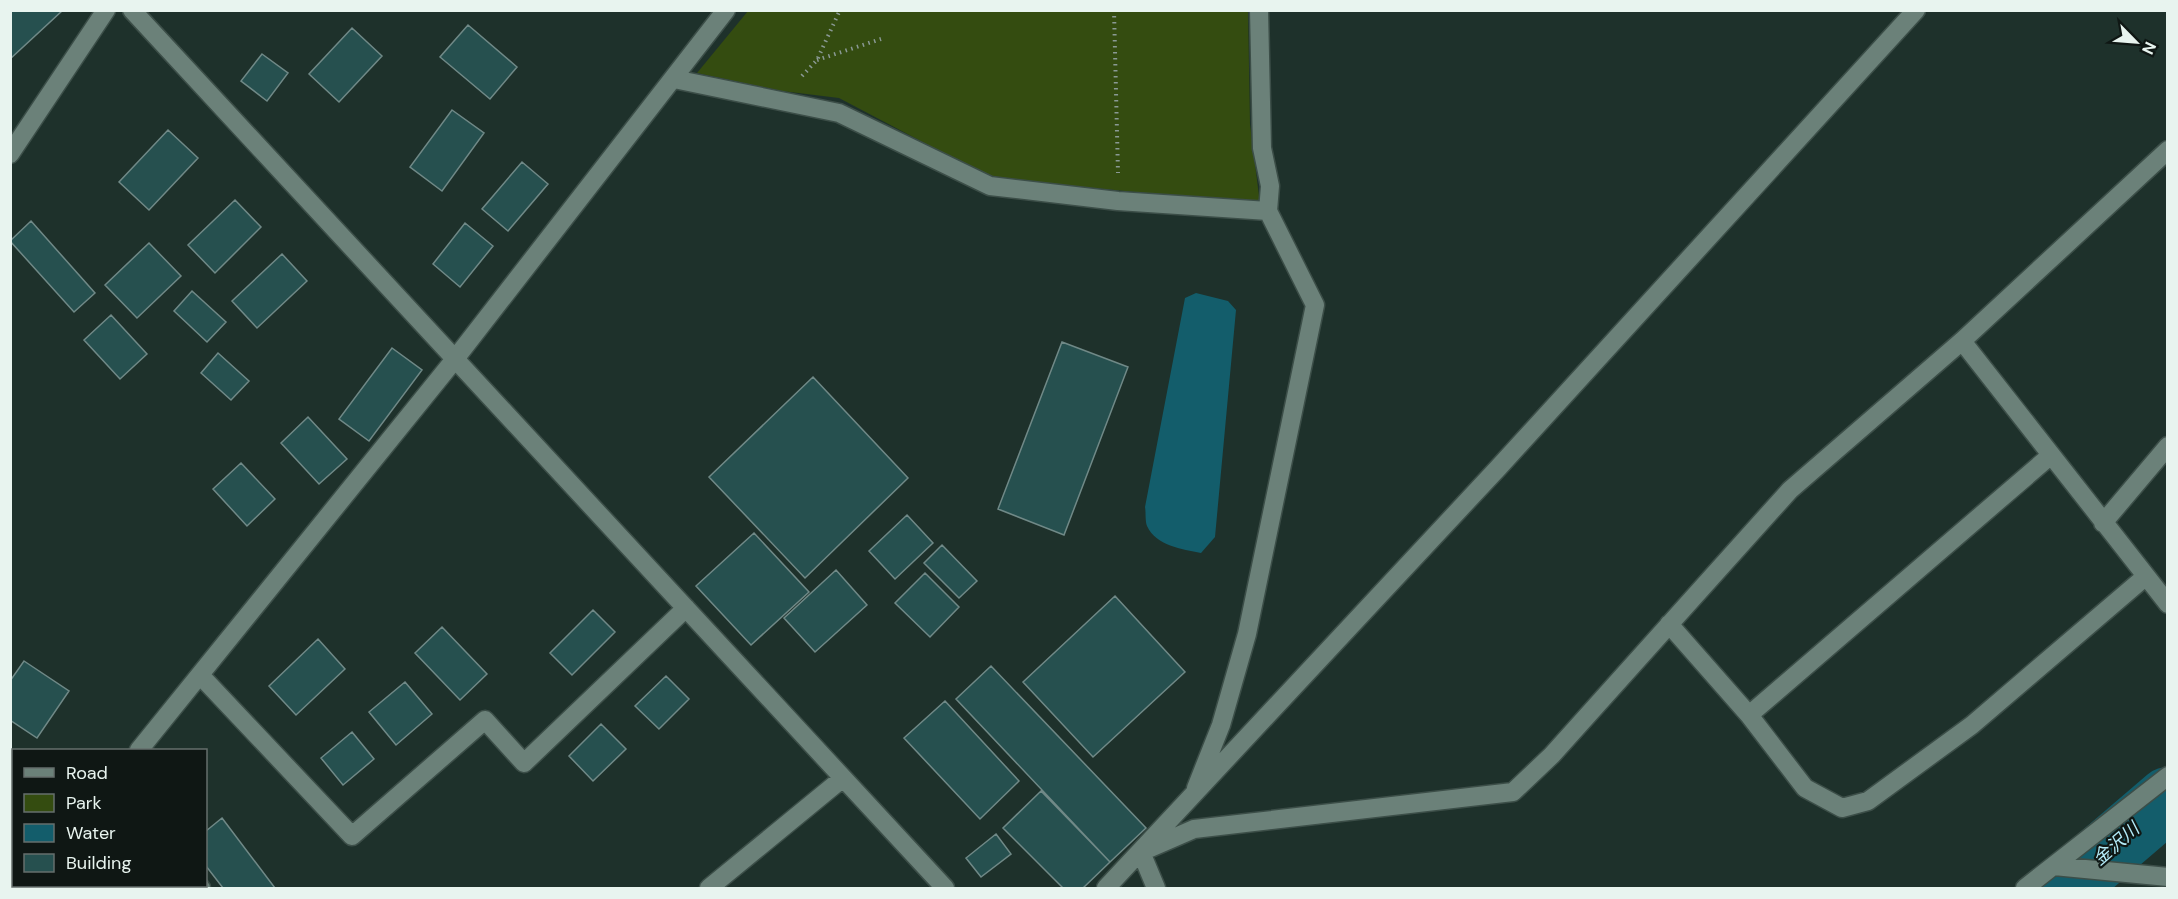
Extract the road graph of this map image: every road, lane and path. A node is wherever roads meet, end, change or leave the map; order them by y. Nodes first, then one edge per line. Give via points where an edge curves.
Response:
1 (106, 10) edge
2 (132, 10) edge
3 (726, 10) edge
4 (840, 10) edge
5 (1114, 10) edge
6 (1916, 10) edge
7 (1259, 11) edge
8 (881, 39) dead end
9 (817, 60) junction
10 (674, 79) junction
11 (779, 101) junction
12 (2168, 150) edge
13 (10, 154) edge
14 (1118, 201) junction
15 (1268, 211) junction
16 (1962, 341) junction
17 (455, 358) junction
18 (2168, 446) edge
19 (2050, 456) junction
20 (2103, 523) junction
21 (2145, 577) junction
22 (2168, 604) edge
23 (686, 608) junction
24 (1669, 624) junction
25 (200, 675) junction
26 (1749, 715) junction
27 (140, 749) edge
28 (2168, 776) edge
29 (843, 778) junction
30 (1192, 798) junction
31 (1141, 852) junction
32 (2054, 866) junction
33 (2168, 878) edge
34 (709, 888) edge
35 (945, 888) edge
36 (1106, 888) edge
37 (1156, 888) edge
38 (2025, 888) edge

1 - 13 street
2 - 17 street
3 - 10 street
4 - 9 path
5 - 14 path
6 - 30 street
7 - 15 street via 1262,148 1269,186
8 - 9 path
9 - 11 path
10 - 11 street
10 - 17 street
11 - 14 street via 839,113 990,186
12 - 16 street
14 - 15 street
15 - 30 street via 1315,305 1247,634 1221,725
16 - 19 street
16 - 24 street via 1790,490
17 - 23 street
17 - 25 street
18 - 20 street
19 - 20 street
19 - 26 street
20 - 21 street
21 - 22 street
21 - 26 street via 1972,724 1868,801 1842,808 1806,788
23 - 25 street via 524,763 485,720 352,836
23 - 29 street
24 - 26 street
24 - 31 street via 1552,755 1513,792 1194,829
25 - 27 street
28 - 32 street
29 - 34 street
29 - 35 street
30 - 31 street
31 - 36 street
31 - 37 street
32 - 33 street
32 - 38 street

